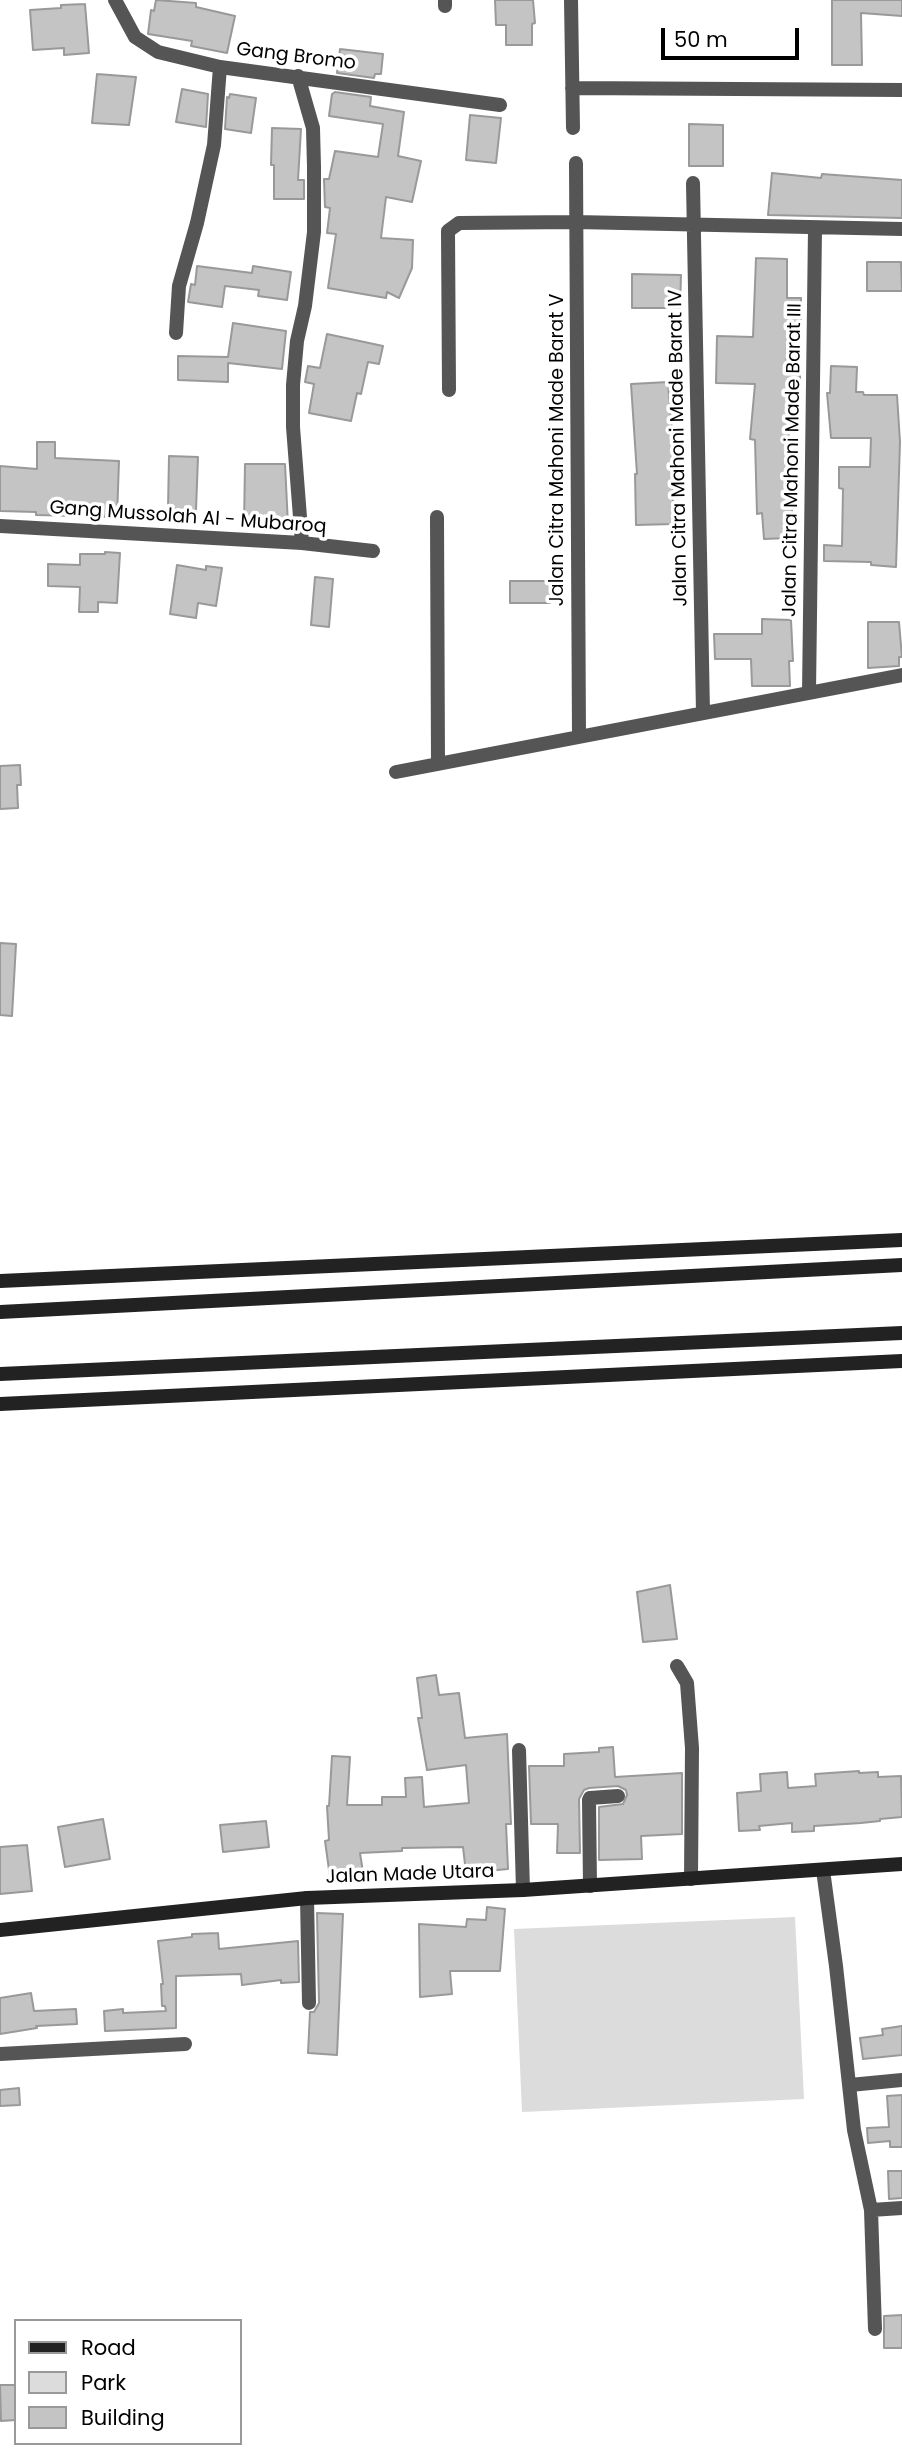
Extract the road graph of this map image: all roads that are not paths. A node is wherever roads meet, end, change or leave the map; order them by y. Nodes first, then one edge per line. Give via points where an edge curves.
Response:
1 (115, 0) edge
2 (571, 0) edge
3 (220, 67) junction
4 (298, 76) junction
5 (572, 88) junction
6 (902, 90) edge
7 (500, 104) dead end
8 (573, 128) dead end
9 (576, 163) dead end
10 (693, 183) dead end
11 (576, 222) junction
12 (694, 225) junction
13 (815, 229) junction
14 (902, 229) edge
15 (176, 333) dead end
16 (449, 390) dead end
17 (437, 517) dead end
18 (0, 526) edge
19 (302, 543) junction
20 (373, 551) dead end
21 (902, 674) edge
22 (809, 692) junction
23 (703, 713) junction
24 (579, 736) junction
25 (438, 764) junction
26 (396, 772) dead end
27 (902, 1240) edge
28 (902, 1265) edge
29 (0, 1281) edge
30 (0, 1312) edge
31 (902, 1333) edge
32 (902, 1362) edge
33 (0, 1374) edge
34 (0, 1404) edge
35 (677, 1666) dead end
36 (519, 1750) dead end
37 (618, 1796) dead end
38 (902, 1864) edge
39 (822, 1870) junction
40 (691, 1879) junction
41 (590, 1886) junction
42 (523, 1890) junction
43 (307, 1898) junction
44 (0, 1930) edge
45 (310, 2003) dead end
46 (185, 2044) dead end
47 (0, 2054) edge
48 (902, 2080) edge
49 (850, 2085) junction
50 (902, 2208) edge
51 (872, 2210) junction
52 (875, 2329) dead end

1 - 3 street, Gang Bromo via 142,43 158,52
2 - 5 street
3 - 4 street, Gang Bromo
3 - 15 street via 214,145 179,286
4 - 7 street, Gang Bromo
4 - 19 street via 313,128 314,167 314,232 293,385
5 - 6 street
5 - 8 street
9 - 11 street, Jalan Citra Mahoni Made Barat V
10 - 12 street, Jalan Citra Mahoni Made Barat IV
11 - 12 street
11 - 16 street via 459,223 448,231
11 - 24 street, Jalan Citra Mahoni Made Barat V
12 - 13 street
12 - 23 street, Jalan Citra Mahoni Made Barat IV
13 - 14 street
13 - 22 street, Jalan Citra Mahoni Made Barat III
17 - 25 street
18 - 19 street, Gang Mussolah Al - Mubaroq
19 - 20 street, Gang Mussolah Al - Mubaroq
21 - 22 street
22 - 23 street
23 - 24 street
24 - 25 street
25 - 26 street
27 - 29 main road
28 - 30 main road
31 - 33 main road
32 - 34 main road
35 - 40 street via 687,1683 692,1748
36 - 42 street
37 - 41 street via 589,1800
38 - 39 main road, Jalan Made Utara
39 - 40 main road, Jalan Made Utara
39 - 49 street
40 - 41 main road, Jalan Made Utara
41 - 42 main road, Jalan Made Utara
42 - 43 main road, Jalan Made Utara
43 - 44 main road, Jalan Made Utara
43 - 45 street
46 - 47 street
48 - 49 street
49 - 51 street via 854,2130
50 - 51 street
51 - 52 street

